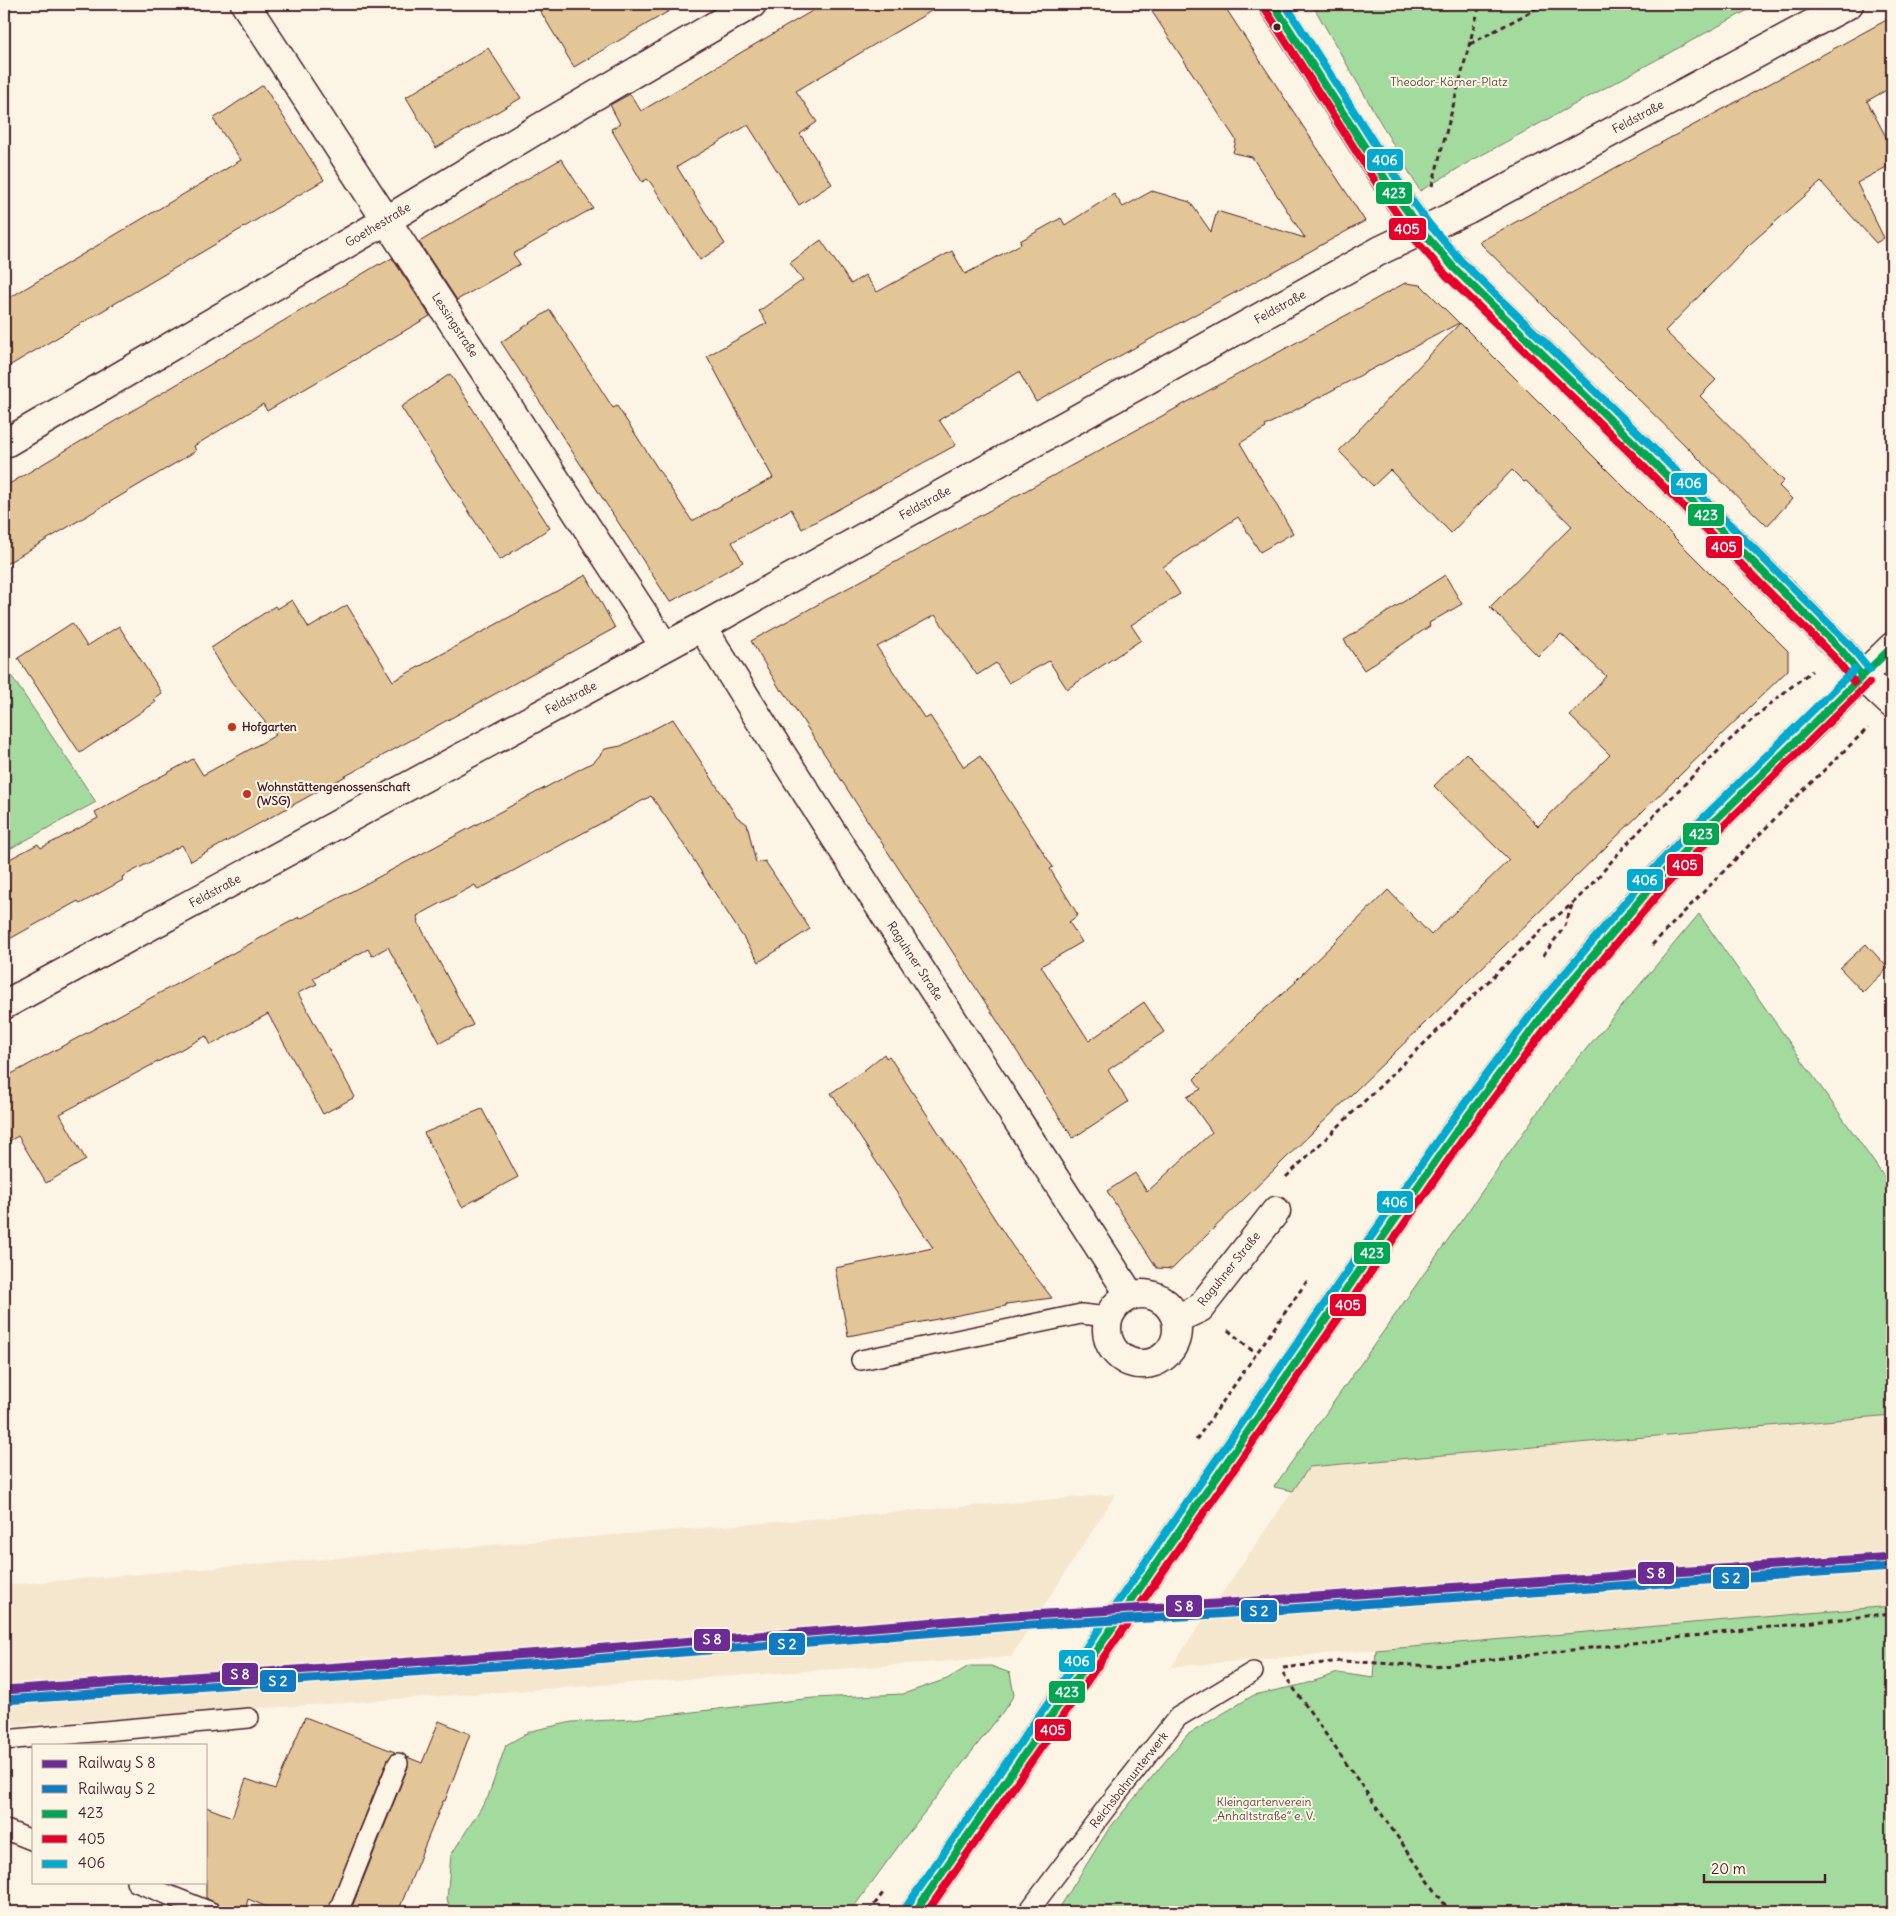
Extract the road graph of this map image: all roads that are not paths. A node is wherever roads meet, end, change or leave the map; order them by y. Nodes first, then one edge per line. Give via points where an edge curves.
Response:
1 (245, 4) edge
2 (752, 4) edge
3 (1272, 4) edge
4 (1849, 4) edge
5 (387, 220) junction
6 (1421, 230) junction
7 (4, 444) edge
8 (702, 626) junction
9 (665, 647) junction
10 (1892, 647) edge
11 (1862, 676) junction
12 (1892, 704) edge
13 (4, 1005) edge
14 (1276, 1210) road end
15 (1130, 1295) junction
16 (1108, 1317) junction
17 (1176, 1319) junction
18 (861, 1360) dead end
19 (1253, 1672) dead end
20 (249, 1718) dead end
21 (4, 1740) edge
22 (398, 1763) dead end
23 (4, 1829) edge
24 (32, 1840) edge
25 (141, 1884) edge
26 (211, 1912) edge
27 (338, 1912) edge
28 (915, 1912) edge
29 (1028, 1912) edge

1 - 5 street, Lessingstraße
2 - 5 street, Goethestraße
3 - 6 street
4 - 6 street, Feldstraße via 1468,209
5 - 7 street, Goethestraße
5 - 9 street, Lessingstraße
6 - 8 street, Feldstraße
6 - 11 street via 1454,268 1841,650
8 - 9 street, Feldstraße
8 - 15 street, Raguhner Straße
9 - 13 street, Feldstraße
10 - 11 street
11 - 12 street
11 - 28 street via 1659,878 1547,1010 1453,1136
14 - 17 street, Raguhner Straße via 1200,1308
15 - 16 street via 1121,1300
15 - 17 street via 1142,1293 1158,1298 1172,1309
16 - 17 street via 1106,1329 1114,1352 1135,1364 1159,1361 1168,1353 1178,1331
16 - 18 lane via 1081,1314
19 - 29 lane, Reichsbahnunterwerk via 1178,1717
20 - 21 lane
22 - 27 lane
23 - 24 lane
25 - 26 lane

